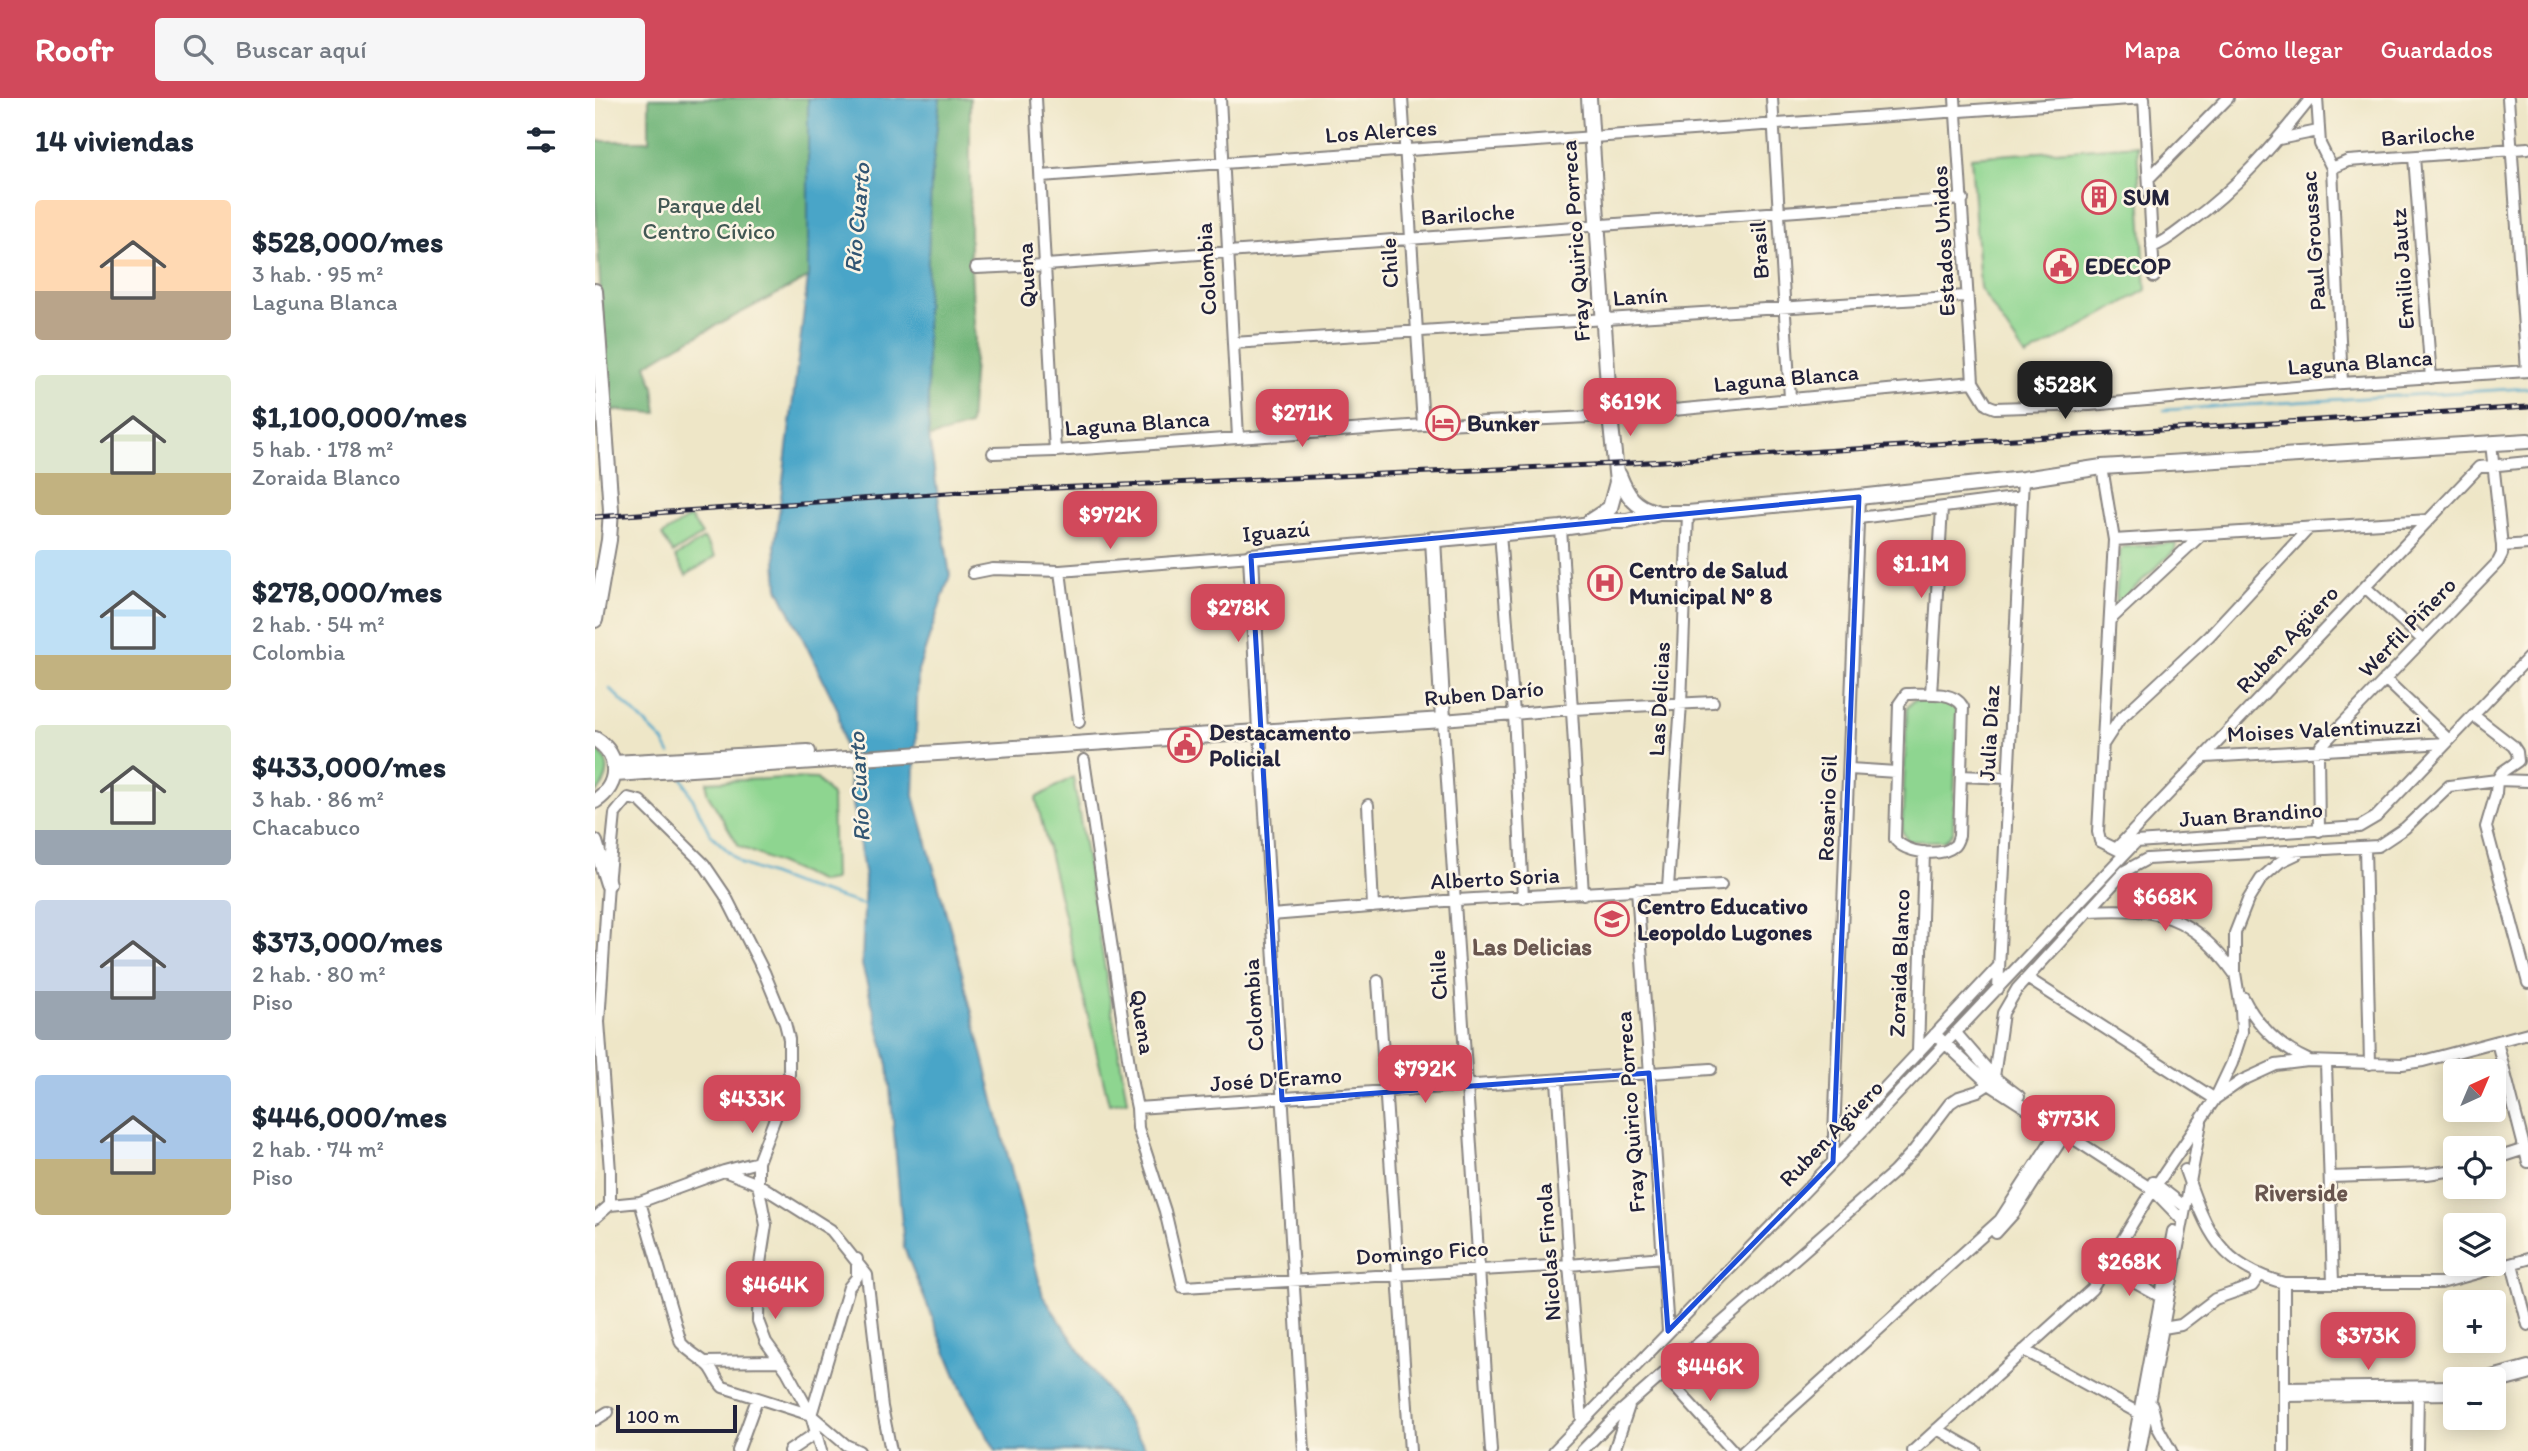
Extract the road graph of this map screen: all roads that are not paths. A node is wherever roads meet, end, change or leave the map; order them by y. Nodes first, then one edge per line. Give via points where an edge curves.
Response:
1 (1037, 98) edge
2 (1220, 98) edge
3 (1402, 98) edge
4 (1589, 98) edge
5 (1772, 98) edge
6 (1955, 98) edge
7 (2144, 98) edge
8 (2228, 98) edge
9 (2311, 98) edge
10 (2317, 98) edge
11 (2508, 98) edge
12 (1956, 111) junction
13 (1774, 124) junction
14 (2318, 131) junction
15 (1591, 135) junction
16 (2279, 139) junction
17 (2528, 148) edge
18 (2512, 149) junction
19 (1405, 151) junction
20 (2414, 157) junction
21 (1224, 163) junction
22 (2332, 168) junction
23 (1041, 176) junction
24 (2148, 177) junction
25 (1963, 199) junction
26 (1778, 213) junction
27 (1597, 226) junction
28 (1410, 238) junction
29 (2152, 247) junction
30 (1228, 250) junction
31 (1047, 265) junction
32 (976, 268) dead end
33 (2154, 277) dead end
34 (595, 291) edge
35 (1966, 296) junction
36 (1784, 308) junction
37 (1603, 319) junction
38 (1416, 331) junction
39 (1233, 343) junction
40 (2527, 371) edge
41 (2431, 378) junction
42 (1973, 382) junction
43 (2342, 383) junction
44 (595, 389) edge
45 (1790, 398) junction
46 (1610, 416) junction
47 (601, 425) edge
48 (1423, 425) junction
49 (1238, 437) junction
50 (2528, 441) edge
51 (2491, 443) junction
52 (1055, 451) junction
53 (993, 453) dead end
54 (2528, 462) edge
55 (2493, 464) junction
56 (2102, 467) junction
57 (2023, 480) junction
58 (1859, 497) junction
59 (2022, 497) junction
60 (1622, 508) junction
61 (1942, 508) junction
62 (1688, 513) junction
63 (1859, 518) junction
64 (2428, 520) junction
65 (1561, 528) junction
66 (2309, 528) junction
67 (1500, 533) junction
68 (2201, 535) junction
69 (1433, 539) junction
70 (2114, 540) junction
71 (2528, 544) edge
72 (2502, 545) junction
73 (1251, 556) junction
74 (1060, 571) junction
75 (973, 573) dead end
76 (595, 577) edge
77 (2365, 587) junction
78 (595, 620) edge
79 (2110, 620) junction
80 (2423, 640) junction
81 (2528, 657) edge
82 (2385, 679) junction
83 (1931, 694) junction
84 (1713, 702) dead end
85 (1681, 704) junction
86 (1573, 709) junction
87 (1514, 714) junction
88 (2473, 715) junction
89 (1443, 720) junction
90 (1079, 722) dead end
91 (1260, 731) junction
92 (596, 738) edge
93 (2447, 741) junction
94 (2103, 745) junction
95 (2318, 752) junction
96 (2206, 757) junction
97 (1084, 760) dead end
98 (615, 768) junction
99 (1850, 769) junction
100 (1896, 772) junction
101 (1961, 776) junction
102 (2007, 778) junction
103 (2497, 779) junction
104 (2528, 781) edge
105 (595, 803) edge
106 (1368, 805) dead end
107 (2319, 831) junction
108 (595, 842) edge
109 (2136, 842) joint
110 (2365, 847) junction
111 (2304, 850) junction
112 (2121, 851) junction
113 (1923, 852) junction
114 (595, 859) edge
115 (608, 884) junction
116 (1721, 885) dead end
117 (1668, 887) junction
118 (1637, 889) junction
119 (1583, 894) junction
120 (1523, 898) junction
121 (1457, 900) junction
122 (1373, 907) junction
123 (2089, 911) junction
124 (1271, 915) junction
125 (1999, 966) junction
126 (2235, 973) junction
127 (2027, 978) junction
128 (1378, 981) dead end
129 (2528, 984) edge
130 (2237, 985) junction
131 (1998, 989) junction
132 (597, 1025) edge
133 (1956, 1033) junction
134 (2528, 1033) edge
135 (1935, 1034) junction
136 (2497, 1042) junction
137 (1945, 1044) junction
138 (1918, 1052) junction
139 (2312, 1062) junction
140 (2326, 1063) junction
141 (2370, 1064) junction
142 (1711, 1069) dead end
143 (1649, 1073) junction
144 (1917, 1074) junction
145 (1557, 1080) junction
146 (1992, 1080) junction
147 (1467, 1087) junction
148 (1386, 1092) junction
149 (1282, 1100) junction
150 (2215, 1100) junction
151 (1137, 1108) junction
152 (2202, 1119) junction
153 (2064, 1129) junction
154 (2192, 1132) junction
155 (1857, 1137) junction
156 (2525, 1149) junction
157 (2506, 1155) edge
158 (758, 1161) junction
159 (1833, 1162) junction
160 (2528, 1162) edge
161 (2185, 1170) junction
162 (724, 1171) junction
163 (2443, 1171) edge
164 (2330, 1177) junction
165 (2189, 1181) junction
166 (758, 1184) junction
167 (2155, 1188) junction
168 (640, 1202) junction
169 (2181, 1203) junction
170 (610, 1205) junction
171 (595, 1218) edge
172 (2179, 1218) junction
173 (1663, 1256) junction
174 (857, 1259) junction
175 (2528, 1259) edge
176 (2512, 1264) junction
177 (1569, 1265) junction
178 (2105, 1266) junction
179 (1479, 1269) junction
180 (1399, 1274) junction
181 (2260, 1275) junction
182 (1294, 1281) junction
183 (2284, 1283) junction
184 (2333, 1283) junction
185 (1183, 1287) joint
186 (2164, 1299) junction
187 (2528, 1325) edge
188 (2163, 1328) junction
189 (1668, 1331) junction
190 (2024, 1350) junction
191 (779, 1361) junction
192 (704, 1362) junction
193 (2528, 1366) edge
194 (2506, 1372) edge
195 (1664, 1375) junction
196 (2528, 1375) edge
197 (2506, 1381) edge
198 (2443, 1388) edge
199 (2418, 1391) junction
200 (2285, 1392) junction
201 (2443, 1393) edge
202 (757, 1399) junction
203 (2147, 1399) junction
204 (1629, 1406) junction
205 (608, 1412) dead end
206 (811, 1415) junction
207 (2144, 1416) junction
208 (595, 1420) edge
209 (1583, 1420) junction
210 (1934, 1432) junction
211 (816, 1433) junction
212 (738, 1451) edge
213 (789, 1451) edge
214 (821, 1451) edge
215 (859, 1451) edge
216 (891, 1451) edge
217 (1304, 1451) edge
218 (1409, 1451) edge
219 (1491, 1451) edge
220 (1554, 1451) edge
221 (1582, 1451) edge
222 (1614, 1451) edge
223 (1733, 1451) edge
224 (1744, 1451) edge
225 (1754, 1451) edge
226 (1913, 1451) edge
227 (1927, 1451) edge
228 (1976, 1451) edge
229 (2132, 1451) edge
230 (2140, 1451) edge
231 (2171, 1451) edge
232 (2284, 1451) edge
233 (2417, 1451) edge

1 - 23 street, Quena
2 - 21 street, Colombia
3 - 19 street, Chile
4 - 15 main road, Fray Quirico Porreca
5 - 13 street, Brasil
6 - 12 street, Estados Unidos
7 - 12 street, Los Alerces
7 - 24 street
8 - 24 street
9 - 16 street
10 - 14 street, Paul Groussac
11 - 18 street
12 - 13 street, Los Alerces
12 - 25 street, Estados Unidos
13 - 15 street, Los Alerces
13 - 26 street, Brasil
14 - 16 street
14 - 22 street, Paul Groussac
15 - 19 street, Los Alerces
15 - 27 main road, Fray Quirico Porreca
16 - 29 street via 2215,203
17 - 18 street, Bariloche
18 - 20 street, Bariloche
18 - 40 street
19 - 21 street, Los Alerces
19 - 28 street, Chile
20 - 22 street, Bariloche via 2348,161
20 - 41 street, Emilio Jautz
21 - 23 street, Los Alerces
21 - 30 street, Colombia
22 - 43 street, Paul Groussac
23 - 31 street, Quena
24 - 29 street
25 - 26 street, Bariloche
25 - 35 street, Estados Unidos
26 - 27 street, Bariloche
26 - 36 street, Brasil
27 - 28 street, Bariloche
27 - 37 main road, Fray Quirico Porreca
28 - 30 street, Bariloche
28 - 38 street, Chile
29 - 33 street
30 - 31 street, Bariloche
30 - 39 street, Colombia
31 - 32 street, Bariloche
31 - 52 street, Quena
34 - 47 main road
35 - 36 street, Lanín
35 - 42 street, Estados Unidos
36 - 37 street, Lanín
36 - 45 street, Brasil
37 - 38 street, Lanín
37 - 46 main road, Fray Quirico Porreca
38 - 39 street, Lanín
38 - 48 street, Chile
39 - 49 street, Colombia
40 - 41 street, Laguna Blanca
41 - 43 street, Laguna Blanca
42 - 43 street, Laguna Blanca via 1987,405 1995,408 2090,405
42 - 45 street, Laguna Blanca
44 - 47 main road
45 - 46 street, Laguna Blanca
46 - 48 street, Laguna Blanca
46 - 60 main road, Fray Quirico Porreca
47 - 76 main road via 605,511
47 - 78 main road via 610,520
48 - 49 street, Laguna Blanca
49 - 52 street, Laguna Blanca
50 - 51 main road
51 - 55 street
51 - 56 main road
52 - 53 street, Laguna Blanca
54 - 55 street
55 - 64 street, Ruben Agüero via 2479,467
55 - 72 street
56 - 57 main road
56 - 70 street
57 - 58 main road
57 - 59 street, Julia Díaz
58 - 62 main road
58 - 63 street, Rosario Gil
59 - 61 street
59 - 102 street, Julia Díaz
60 - 62 main road
60 - 65 main road, Iguazú via 1583,526
61 - 63 street
61 - 83 street
62 - 85 street, Las Delicias
63 - 99 street, Rosario Gil
64 - 66 street
64 - 77 street, Ruben Agüero
65 - 67 main road, Iguazú
65 - 86 street
66 - 68 street
66 - 94 street via 2209,636 2119,720
67 - 69 main road, Iguazú
67 - 87 street
68 - 70 street
68 - 79 street
69 - 73 main road, Iguazú
69 - 89 main road, Chile
70 - 79 street
71 - 72 street
72 - 80 street, Werfil Piñero via 2498,562
73 - 74 street, Iguazú
73 - 91 main road, Colombia
74 - 75 street, Iguazú via 993,569
74 - 90 street
77 - 80 street
77 - 96 street, Ruben Agüero
79 - 94 street
80 - 82 street, Werfil Piñero
81 - 88 street
82 - 93 street
82 - 95 street, Werfil Piñero
83 - 100 street via 1901,698
83 - 101 street via 1953,697 1963,708
84 - 85 street, Ruben Darío
85 - 86 street, Ruben Darío
85 - 117 street, Las Delicias
86 - 87 street, Ruben Darío
86 - 119 street
87 - 89 street, Ruben Darío
87 - 120 street
88 - 93 street
88 - 103 street via 2517,752 2518,761
89 - 91 main road, Ruben Darío
89 - 121 street, Chile
91 - 98 main road, Ruben Darío
91 - 124 street, Colombia
92 - 98 main road
93 - 95 street, Moises Valentinuzzi
93 - 107 street, Juan Brandino via 2376,817 2360,827
94 - 112 street via 2098,832 2100,841
95 - 96 street, Moises Valentinuzzi
95 - 107 street
96 - 112 street, Ruben Agüero
97 - 151 street, Quena
98 - 105 main road via 612,784
99 - 100 street
99 - 159 street, Rosario Gil
100 - 113 street via 1895,839 1900,846
101 - 102 street
101 - 113 street via 1955,846
102 - 125 street, Julia Díaz
103 - 104 street
103 - 110 street via 2449,786 2392,839
103 - 129 street via 2486,827
106 - 122 street
107 - 109 street, Juan Brandino
108 - 115 main road
109 - 112 street, Ruben Agüero
110 - 111 street
110 - 141 street
111 - 123 street via 2147,859 2125,871
111 - 126 street via 2280,862 2261,879 2248,900 2235,933
112 - 131 street, Ruben Agüero
113 - 138 street, Zoraida Blanco
114 - 115 main road
115 - 132 street
115 - 158 street via 615,814 628,798 640,801 675,835 725,895 764,972 789,1039 785,1092
116 - 117 street, Alberto Soria
117 - 118 street, Alberto Soria
118 - 119 street, Alberto Soria
118 - 143 street, Fray Quirico Porreca
119 - 120 street, Alberto Soria
120 - 121 street, Alberto Soria
121 - 122 street, Alberto Soria
121 - 147 street, Chile
122 - 124 street, Alberto Soria
123 - 126 street via 2141,910 2171,918 2203,935
123 - 127 street
124 - 149 street, Colombia
125 - 131 street, Julia Díaz
125 - 135 street
126 - 130 street
127 - 146 street via 2003,1013
127 - 150 street
128 - 148 street
130 - 139 street via 2250,1012 2265,1029
130 - 150 street via 2242,1032
131 - 133 street, Ruben Agüero
132 - 170 street
133 - 137 street, Ruben Agüero
133 - 146 street
134 - 136 street
135 - 137 street
135 - 138 street
136 - 141 street via 2423,1061
136 - 156 street
137 - 144 street, Ruben Agüero
137 - 146 street
138 - 144 street, Zoraida Blanco
138 - 155 street via 1865,1109
139 - 140 street
139 - 150 street via 2276,1065 2241,1081
140 - 141 street
140 - 164 street
142 - 143 street, José D'Eramo
143 - 145 street, José D'Eramo
143 - 173 street, Fray Quirico Porreca
144 - 155 street, Ruben Agüero
145 - 147 street, José D'Eramo
145 - 177 street, Nicolas Finola
146 - 153 street
146 - 195 street via 1950,1103 1894,1172
147 - 148 street, José D'Eramo
147 - 179 street, Chile
148 - 149 street, José D'Eramo
148 - 180 street
149 - 151 street, José D'Eramo
149 - 182 street, Colombia
150 - 152 street
151 - 185 street, Quena via 1138,1128
152 - 154 street
152 - 165 street
153 - 167 street
153 - 224 street via 2000,1220
153 - 225 street via 2006,1224
154 - 161 street
154 - 167 street
155 - 159 street, Ruben Agüero
156 - 157 street
156 - 160 street
158 - 162 street
158 - 166 street
159 - 189 street, Ruben Agüero
161 - 165 street
161 - 169 street
162 - 166 street
162 - 168 street
163 - 164 street
164 - 184 street
165 - 169 street
165 - 181 street via 2199,1213 2218,1243
166 - 174 street via 831,1230
166 - 191 street via 766,1225 758,1321
167 - 169 street
167 - 172 street
167 - 178 street
168 - 170 street
168 - 192 street via 681,1343
169 - 172 street
170 - 171 street
172 - 186 street
173 - 177 street, Domingo Fico
173 - 189 street, Fray Quirico Porreca
174 - 206 street via 857,1277 849,1287
174 - 216 street via 869,1282
175 - 176 street
176 - 184 street via 2441,1283
176 - 187 street
177 - 179 street, Domingo Fico
177 - 209 street, Nicolas Finola
178 - 186 street
178 - 190 street via 2085,1296
179 - 180 street, Domingo Fico
179 - 219 street, Chile
180 - 182 street, Domingo Fico
180 - 218 street
181 - 183 street
181 - 188 street via 2252,1286 2215,1299 2181,1325
182 - 185 street, Domingo Fico
182 - 217 street, Colombia
183 - 184 street
183 - 200 street
186 - 188 street
186 - 203 street
188 - 203 street
189 - 209 street, Ruben Agüero
190 - 207 street
190 - 210 street
191 - 192 street
191 - 206 street
192 - 202 street via 723,1387
193 - 194 street
195 - 204 street
195 - 223 street
196 - 197 street
198 - 199 street
199 - 200 street
199 - 201 street
199 - 233 street
200 - 232 street
202 - 206 street
202 - 212 street
203 - 207 street
203 - 231 street
204 - 221 street
204 - 222 street
205 - 208 street
206 - 211 street
206 - 215 street
207 - 229 street
207 - 230 street
209 - 220 street, Ruben Agüero
210 - 226 street
210 - 227 street
210 - 228 street
211 - 213 street
211 - 214 street

